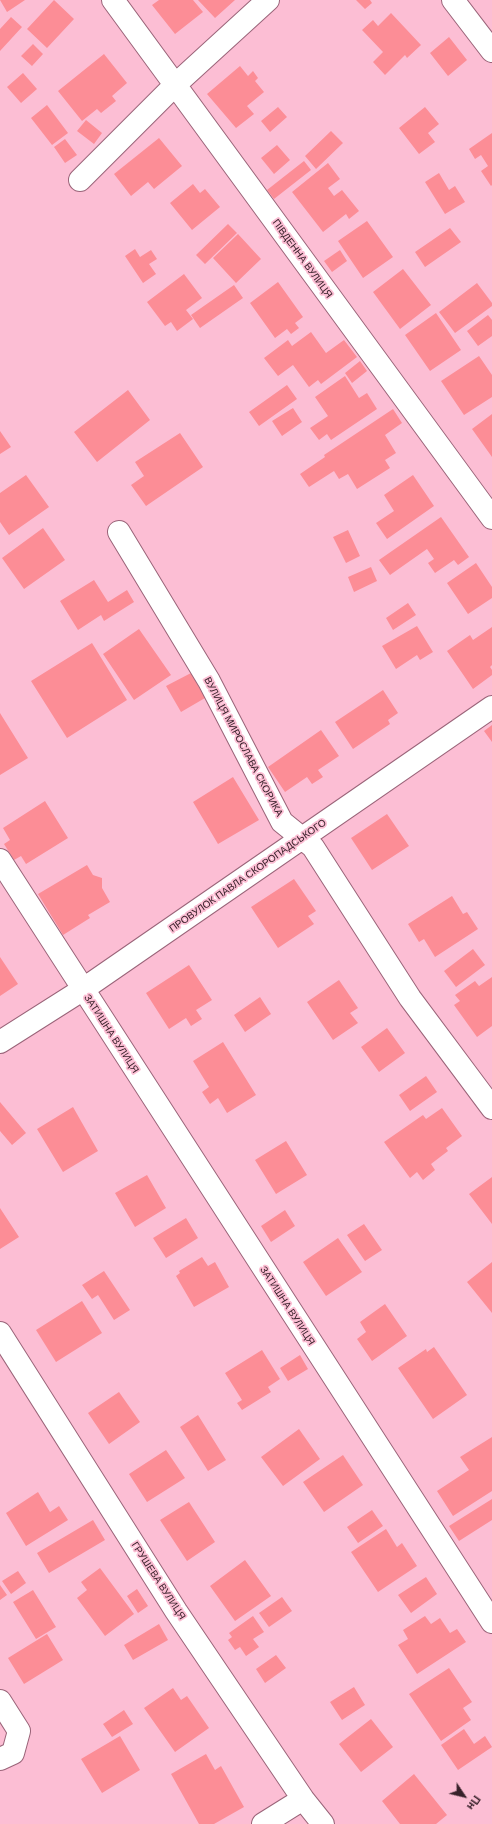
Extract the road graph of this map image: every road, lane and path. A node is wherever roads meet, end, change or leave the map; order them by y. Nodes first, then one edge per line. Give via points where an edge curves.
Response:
1 (113, 0) edge
2 (268, 0) edge
3 (453, 0) edge
4 (492, 51) edge
5 (175, 85) junction
6 (80, 180) dead end
7 (492, 518) edge
8 (120, 532) dead end
9 (492, 707) edge
10 (303, 839) junction
11 (0, 860) edge
12 (82, 990) junction
13 (0, 1042) edge
14 (492, 1108) edge
15 (0, 1333) edge
16 (492, 1622) edge
17 (0, 1701) edge
18 (0, 1759) edge
19 (303, 1799) junction
20 (263, 1824) edge
21 (323, 1824) edge

1 - 5 street, ПІВДЕННА ВУЛИЦЯ
2 - 5 street
3 - 4 street
5 - 6 street
5 - 7 street, ПІВДЕННА ВУЛИЦЯ
8 - 10 street, ВУЛИЦЯ МИРОСЛАВА СКОРИКА via 209,681 282,822
9 - 10 street, ПРОВУЛОК ПАВЛА СКОРОПАДСЬКОГО
10 - 12 street, ПРОВУЛОК ПАВЛА СКОРОПАДСЬКОГО
10 - 14 street, ВУЛИЦЯ МИРОСЛАВА СКОРИКА via 313,847 410,998
11 - 12 street, ЗАТИШНА ВУЛИЦЯ
12 - 13 street, ПРОВУЛОК ПАВЛА СКОРОПАДСЬКОГО
12 - 16 street, ЗАТИШНА ВУЛИЦЯ
15 - 19 street, ГРУШЕВА ВУЛИЦЯ via 176,1612
17 - 18 street via 19,1731 13,1752
19 - 20 street
19 - 21 street, ГРУШЕВА ВУЛИЦЯ

